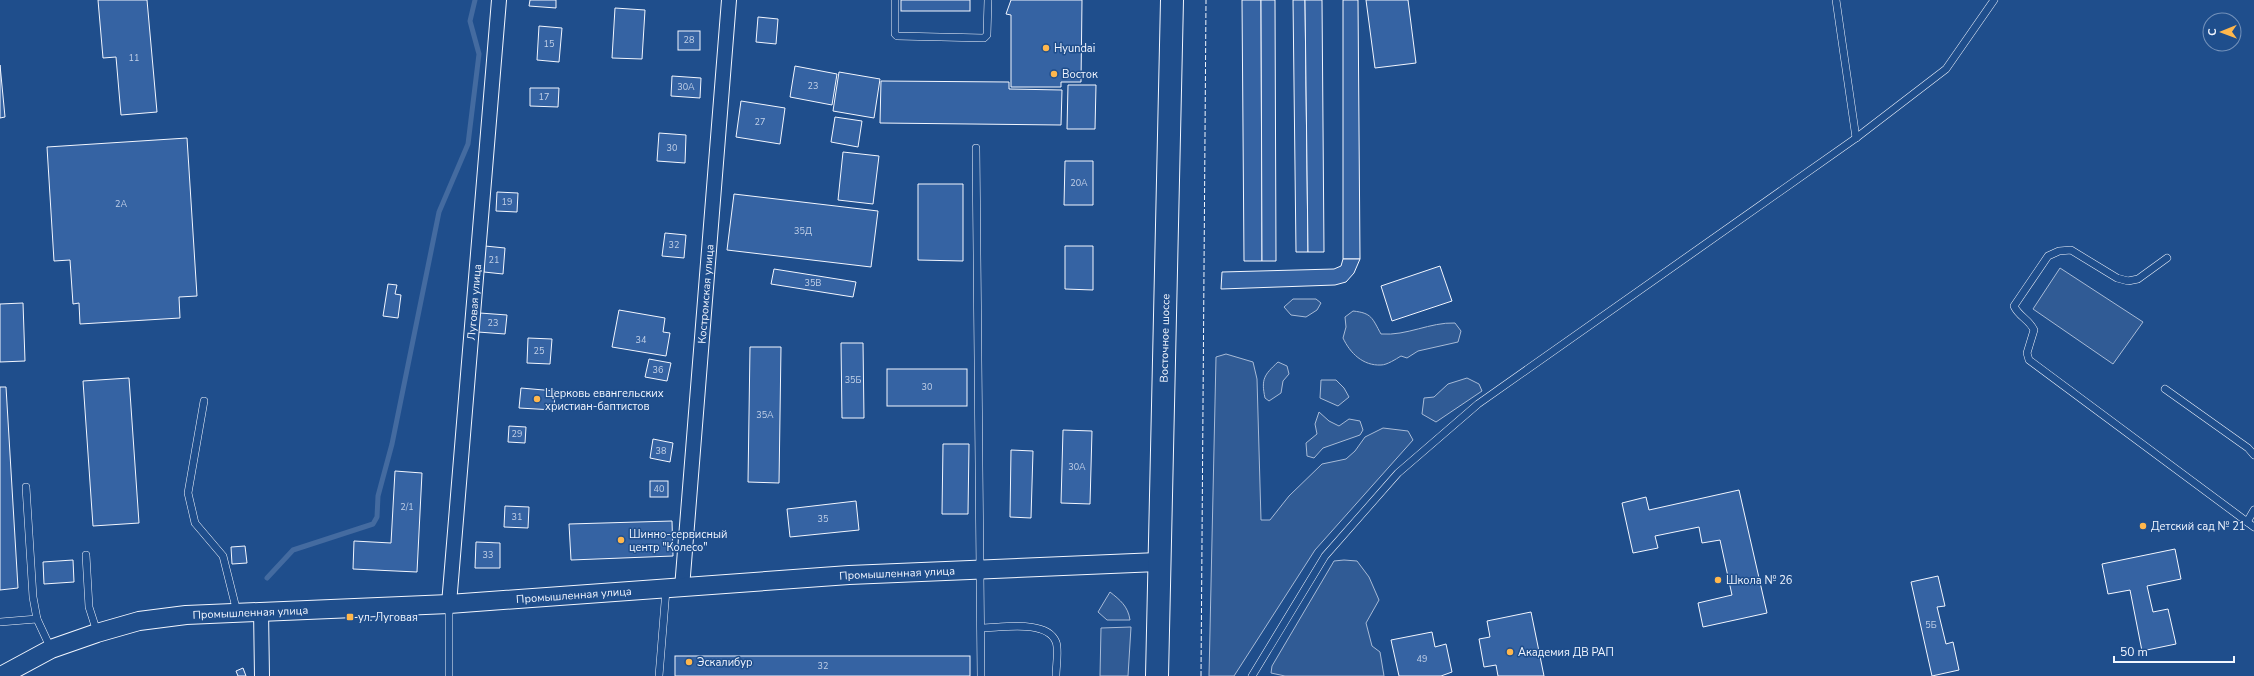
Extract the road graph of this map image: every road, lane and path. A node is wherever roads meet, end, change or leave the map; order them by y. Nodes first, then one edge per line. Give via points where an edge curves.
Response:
1 (499, 0) edge
2 (729, 0) edge
3 (895, 0) edge
4 (988, 0) edge
5 (1172, 0) edge
6 (1836, 0) edge
7 (1994, 0) edge
8 (1856, 138) junction
9 (976, 148) dead end
10 (2167, 258) dead end
11 (2165, 389) dead end
12 (204, 400) dead end
13 (2254, 455) edge
14 (26, 487) dead end
15 (2254, 510) edge
16 (2247, 522) junction
17 (2254, 527) edge
18 (86, 555) dead end
19 (1158, 562) junction
20 (980, 570) junction
21 (674, 589) junction
22 (449, 604) junction
23 (261, 610) junction
24 (237, 612) junction
25 (37, 619) junction
26 (0, 622) edge
27 (981, 628) junction
28 (97, 633) junction
29 (51, 649) junction
30 (1, 676) edge
31 (262, 676) edge
32 (449, 676) edge
33 (659, 676) edge
34 (981, 676) edge
35 (1056, 676) edge
36 (1157, 676) edge
37 (1252, 676) edge

1 - 22 street, Луговая улица
2 - 21 street, Костромская улица
3 - 4 lane via 897,36 984,38 987,35
5 - 19 main road, Восточное шоссе
6 - 8 lane
7 - 8 lane via 1946,69
8 - 37 lane via 1478,404 1398,473 1325,556
9 - 20 lane
10 - 16 lane via 2138,279 2128,281 2118,278 2071,250 2059,251 2048,256 2014,306 2017,313 2031,322 2034,330 2027,353 2029,360
11 - 13 lane via 2248,448
12 - 24 lane via 188,493 195,523 223,556
14 - 25 lane via 33,597
15 - 16 lane
16 - 17 lane
18 - 28 lane via 89,607
19 - 20 street, Промышленная улица
19 - 36 main road, Восточное шоссе
20 - 21 street, Промышленная улица via 849,575
20 - 27 lane
21 - 22 street, Промышленная улица
21 - 33 lane
22 - 23 street, Промышленная улица
22 - 32 lane
23 - 24 street, Промышленная улица
23 - 31 street
24 - 28 street, Промышленная улица via 139,621
25 - 26 lane
25 - 29 lane
27 - 34 lane
27 - 35 lane via 1037,626 1048,632 1056,642
28 - 29 street, Промышленная улица
29 - 30 street, Промышленная улица

